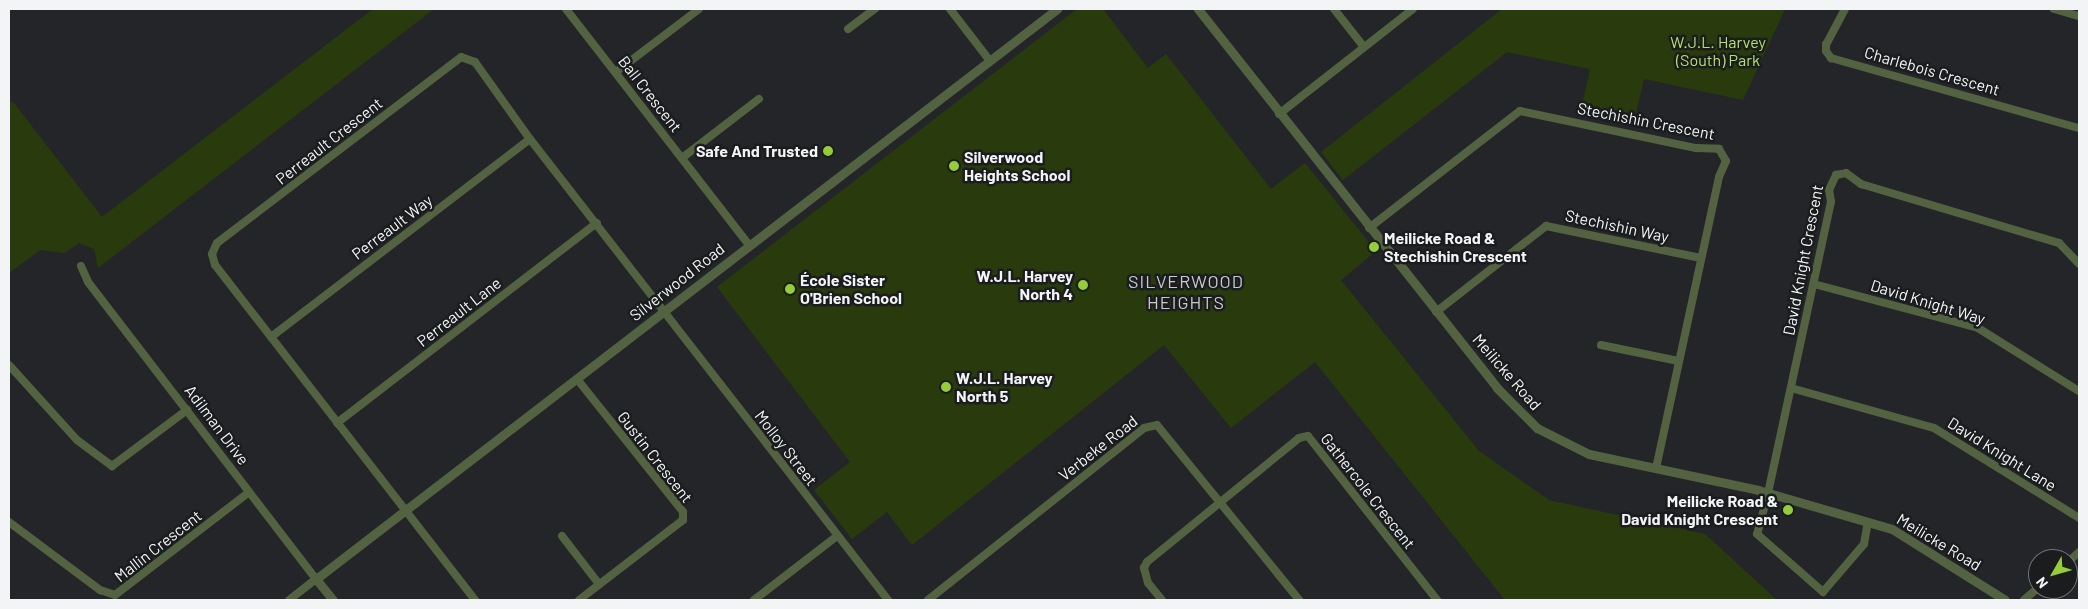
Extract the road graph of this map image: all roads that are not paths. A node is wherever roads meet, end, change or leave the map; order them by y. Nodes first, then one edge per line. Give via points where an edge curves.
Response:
1 (566, 9) edge
2 (699, 9) edge
3 (875, 9) edge
4 (950, 9) edge
5 (1057, 9) edge
6 (1198, 9) edge
7 (1334, 9) edge
8 (1413, 9) edge
9 (1846, 9) edge
10 (2054, 9) edge
11 (2078, 13) edge
12 (848, 29) dead end
13 (1364, 47) junction
14 (990, 61) junction
15 (616, 72) junction
16 (758, 99) dead end
17 (1279, 114) junction
18 (2079, 128) edge
19 (530, 139) junction
20 (682, 158) junction
21 (597, 224) junction
22 (1370, 228) junction
23 (748, 244) junction
24 (1701, 258) junction
25 (2079, 264) edge
26 (81, 266) dead end
27 (1814, 284) junction
28 (664, 312) junction
29 (1436, 312) junction
30 (271, 337) junction
31 (1601, 345) dead end
32 (1678, 361) junction
33 (9, 365) edge
34 (576, 379) junction
35 (1791, 388) junction
36 (2079, 392) edge
37 (187, 410) junction
38 (337, 423) junction
39 (1656, 468) junction
40 (250, 492) junction
41 (1767, 497) junction
42 (1222, 503) junction
43 (405, 510) junction
44 (2079, 518) edge
45 (9, 522) edge
46 (1868, 522) junction
47 (562, 536) dead end
48 (837, 536) junction
49 (316, 579) junction
50 (599, 584) junction
51 (289, 600) edge
52 (333, 600) edge
53 (475, 600) edge
54 (579, 600) edge
55 (754, 600) edge
56 (888, 600) edge
57 (928, 600) edge
58 (1162, 600) edge
59 (1299, 600) edge
60 (1437, 600) edge
61 (2006, 600) edge

1 - 15 street, Ball Crescent
2 - 15 street
3 - 12 street
4 - 14 street
5 - 14 street, Silverwood Road
6 - 17 street, Meilicke Road
7 - 13 street
8 - 13 street
9 - 18 street, Charlebois Crescent via 1826,44 1831,58
10 - 11 street
13 - 17 street
14 - 23 street, Silverwood Road
15 - 20 street, Ball Crescent
16 - 20 street
17 - 22 street, Meilicke Road
19 - 21 street, Perreault Crescent
19 - 30 street, Perreault Way
19 - 30 street, Perreault Crescent via 476,62 468,57 453,60 214,246 215,265
20 - 23 street, Ball Crescent
21 - 28 street, Perreault Crescent
21 - 38 street, Perreault Lane
22 - 24 street, Stechishin Crescent via 1520,111 1696,148 1719,149 1726,161 1719,177
22 - 29 street, Meilicke Road
23 - 28 street, Silverwood Road
24 - 29 street, Stechishin Way via 1546,226
24 - 32 street, Stechishin Crescent
25 - 27 street, David Knight Crescent via 2059,243 1860,184 1852,176 1841,173 1831,184 1831,202
26 - 37 street, Adilman Drive via 88,282
27 - 35 street, David Knight Crescent
27 - 36 street, David Knight Way via 1978,328
28 - 34 street, Silverwood Road
28 - 48 street, Molloy Street
29 - 39 street, Meilicke Road via 1514,408 1537,428 1589,454
30 - 38 street, Perreault Crescent
31 - 32 street
32 - 39 street, Stechishin Crescent
33 - 37 street via 77,440 112,466
34 - 43 street, Silverwood Road
34 - 50 street, Gustin Crescent via 683,512 683,520 675,528
35 - 41 street, David Knight Crescent
35 - 44 street, David Knight Lane via 1934,428
37 - 40 street, Adilman Drive
38 - 43 street, Perreault Crescent
39 - 41 street, Meilicke Road
40 - 45 street, Mallin Crescent via 115,595 100,590
40 - 49 street, Adilman Drive
41 - 46 street, Meilicke Road
41 - 46 street, David Knight Crescent via 1758,534 1823,592 1864,544
42 - 57 street, Verbeke Road via 1164,430 1151,425
42 - 58 street via 1147,562 1144,568 1148,583
42 - 59 street, Verbeke Road
42 - 60 street, Gathercole Crescent via 1300,438 1308,436
43 - 49 street, Silverwood Road
43 - 53 street
46 - 61 street, Meilicke Road via 1892,529
47 - 50 street
48 - 55 street
48 - 56 street, Molloy Street
49 - 51 street
49 - 52 street, Adilman Drive
50 - 54 street, Gustin Crescent

